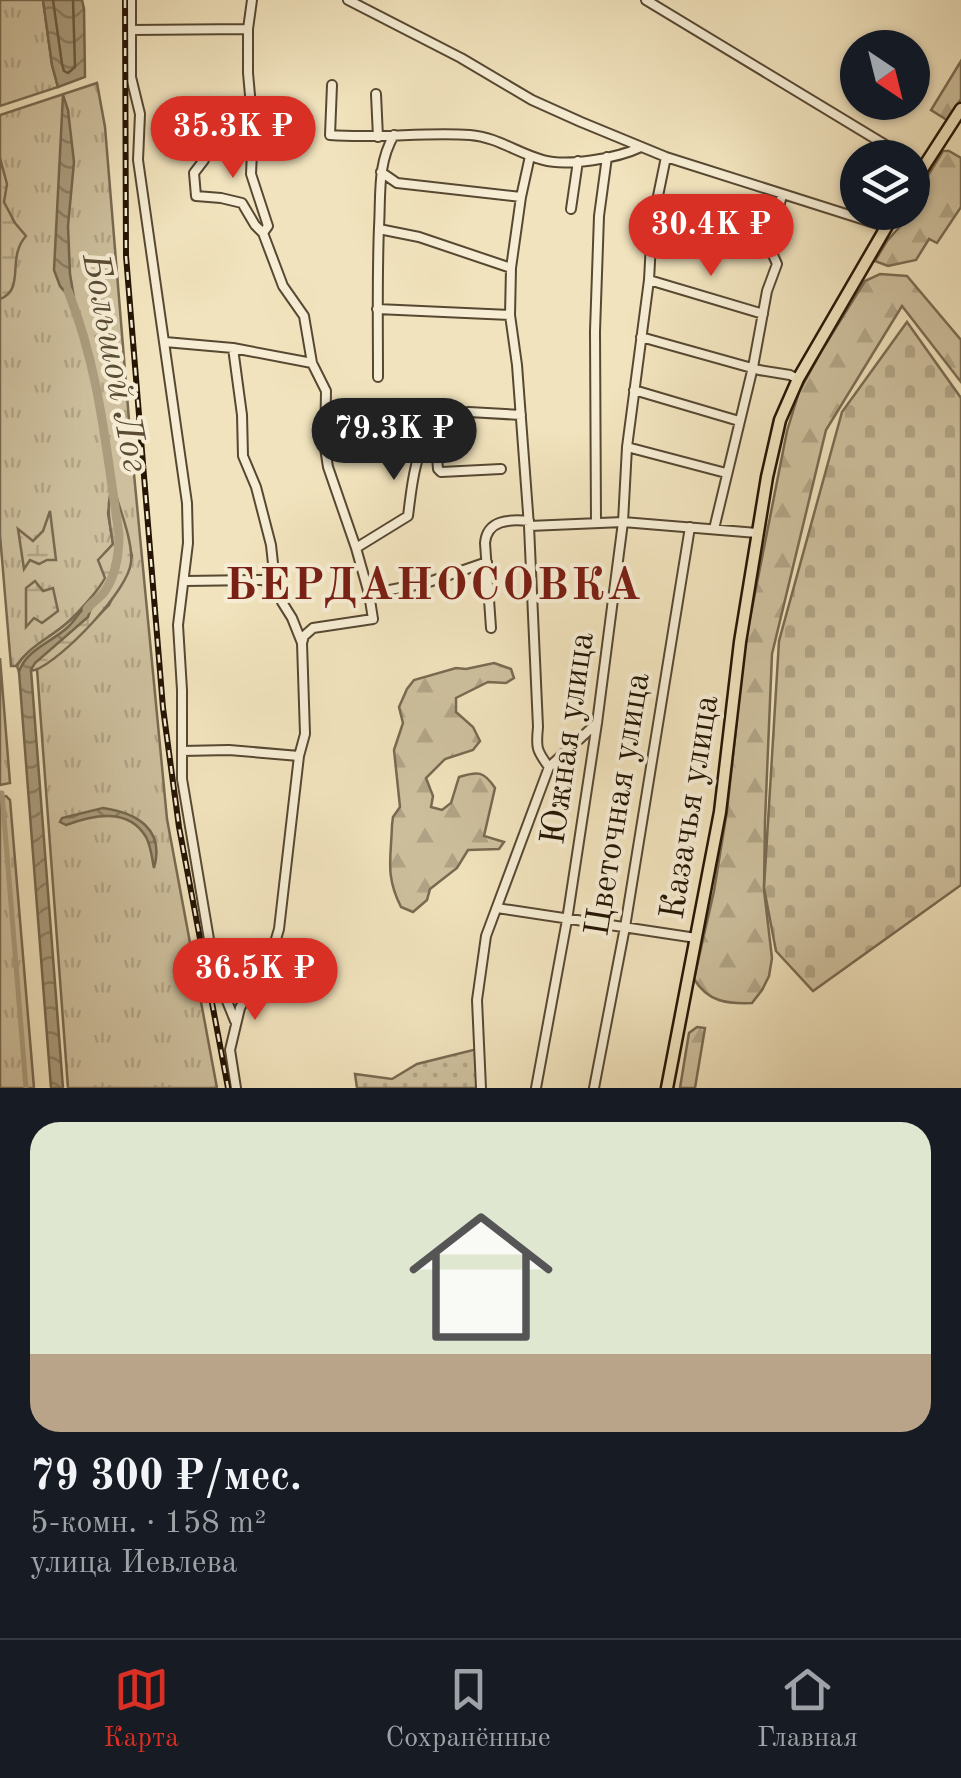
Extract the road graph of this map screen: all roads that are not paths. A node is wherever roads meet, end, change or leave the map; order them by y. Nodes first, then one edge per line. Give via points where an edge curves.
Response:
1 (131, 0) edge
2 (252, 0) edge
3 (348, 0) edge
4 (646, 0) edge
5 (248, 29) junction
6 (131, 30) junction
7 (332, 85) dead end
8 (376, 94) dead end
9 (961, 109) edge
10 (394, 135) junction
11 (378, 137) junction
12 (878, 140) edge
13 (204, 144) dead end
14 (642, 147) junction
15 (530, 156) junction
16 (607, 157) junction
17 (666, 157) junction
18 (930, 158) edge
19 (578, 161) junction
20 (381, 172) junction
21 (782, 195) junction
22 (521, 197) junction
23 (571, 209) dead end
24 (840, 212) edge
25 (652, 226) junction
26 (379, 229) junction
27 (884, 230) edge
28 (264, 233) junction
29 (768, 252) junction
30 (511, 268) junction
31 (649, 280) junction
32 (378, 309) junction
33 (762, 314) junction
34 (510, 316) junction
35 (641, 336) junction
36 (164, 342) junction
37 (234, 348) junction
38 (312, 363) junction
39 (753, 367) junction
40 (378, 377) dead end
41 (798, 379) junction
42 (634, 390) junction
43 (521, 415) junction
44 (739, 421) junction
45 (433, 427) junction
46 (627, 447) junction
47 (501, 470) dead end
48 (726, 473) junction
49 (596, 522) junction
50 (623, 522) junction
51 (529, 523) junction
52 (690, 528) junction
53 (714, 528) junction
54 (758, 533) junction
55 (356, 548) junction
56 (487, 562) junction
57 (185, 581) junction
58 (275, 582) junction
59 (369, 594) junction
60 (491, 628) dead end
61 (302, 644) junction
62 (597, 722) junction
63 (182, 752) junction
64 (300, 756) junction
65 (549, 766) junction
66 (496, 908) junction
67 (567, 920) junction
68 (624, 927) junction
69 (696, 938) junction
70 (236, 1021) junction
71 (236, 1088) edge
72 (481, 1088) edge
73 (536, 1088) edge
74 (594, 1088) edge
75 (667, 1088) edge

1 - 6 street
2 - 5 street
3 - 14 street via 532,100
4 - 12 street
5 - 6 street
5 - 28 street via 251,174 268,226
6 - 36 street via 138,160
7 - 11 street via 330,135
8 - 11 street
9 - 18 main road
10 - 11 street
10 - 15 street via 486,136
10 - 20 street
13 - 28 street via 204,160 194,173 196,196 242,204
14 - 16 street
14 - 17 street
15 - 19 street
15 - 22 street
16 - 19 street
16 - 49 street via 595,331
17 - 21 street
17 - 25 street, Южная улица
19 - 23 street
20 - 22 street via 397,182
20 - 26 street
21 - 24 street
21 - 29 street
22 - 30 street
25 - 29 street
25 - 31 street, Южная улица
26 - 30 street
26 - 32 street
27 - 41 main road, Казачья улица
28 - 38 street via 282,286 304,316
29 - 33 street via 776,264
30 - 34 street
31 - 33 street
31 - 35 street, Южная улица
32 - 34 street
32 - 40 street
33 - 39 street
34 - 43 street
35 - 39 street
35 - 42 street, Южная улица
36 - 37 street
36 - 57 street via 187,503
37 - 38 street
37 - 58 street via 243,456 271,545
38 - 55 street via 326,391 328,467
39 - 41 street
39 - 44 street
41 - 54 main road, Казачья улица via 780,420
42 - 44 street
42 - 46 street, Южная улица
43 - 45 street via 468,412 437,418
43 - 51 street
44 - 48 street
45 - 47 street via 441,472
45 - 55 street via 422,441 408,516
46 - 48 street
46 - 50 street, Южная улица
48 - 53 street
49 - 50 street
49 - 51 street
50 - 52 street
50 - 62 street, Южная улица
51 - 56 street via 491,526
51 - 65 street via 536,744
52 - 53 street
52 - 68 street, Цветочная улица
53 - 54 street
54 - 69 main road, Казачья улица
55 - 59 street
56 - 59 street
56 - 60 street
57 - 58 street
57 - 63 street via 178,625
58 - 61 street
59 - 61 street via 373,619 312,628
61 - 64 street
62 - 65 street
62 - 67 street, Южная улица
63 - 64 street
63 - 70 street via 214,969
64 - 70 street via 279,930 271,960
65 - 66 street
66 - 67 street
66 - 72 street via 477,1000
67 - 68 street
67 - 73 street, Южная улица
68 - 69 street
68 - 74 street, Цветочная улица
69 - 75 main road, Казачья улица
70 - 71 street via 230,1050

